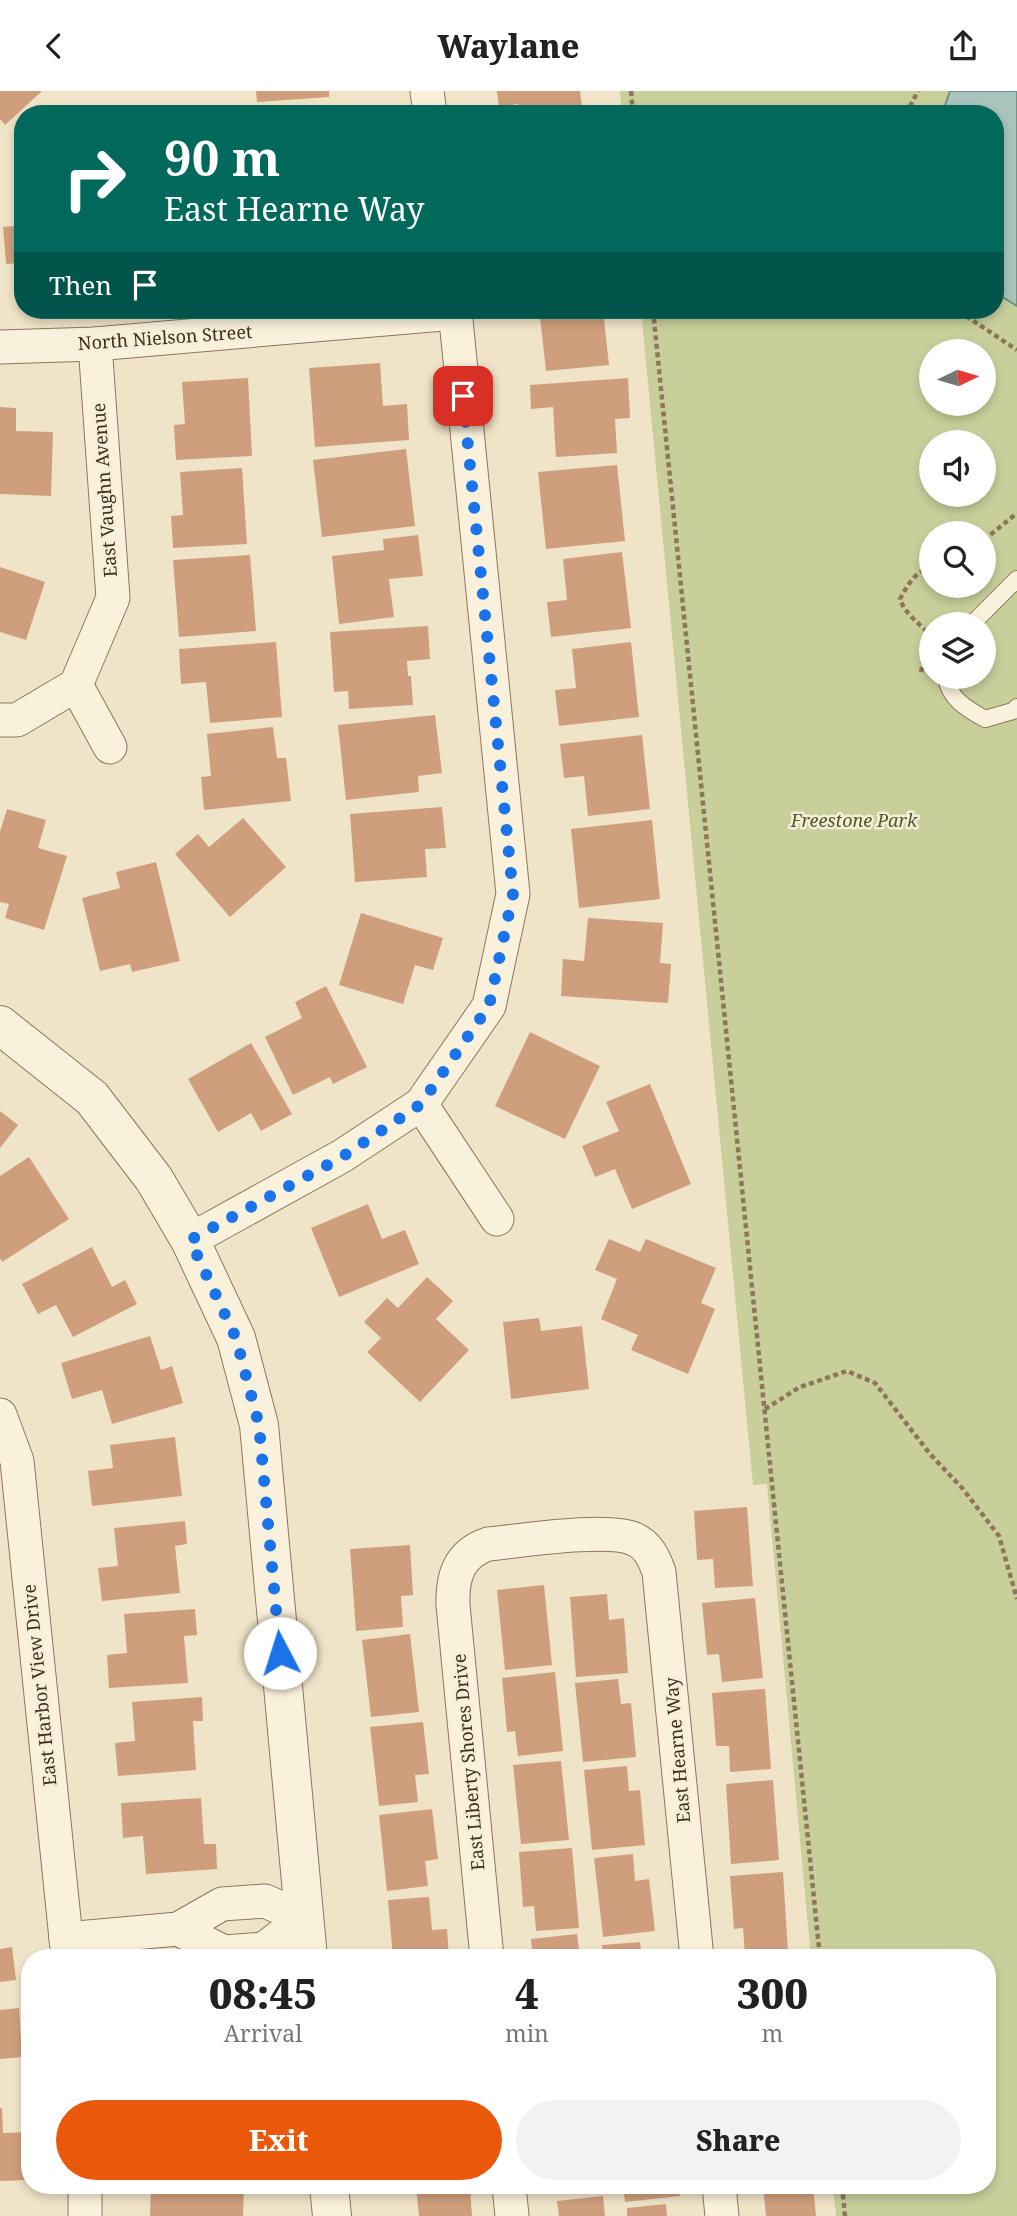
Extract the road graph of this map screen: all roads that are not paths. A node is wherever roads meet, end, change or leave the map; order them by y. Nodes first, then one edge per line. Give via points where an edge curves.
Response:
1 (376, 319) edge
2 (456, 319) edge
3 (95, 344) junction
4 (0, 347) edge
5 (1017, 579) edge
6 (984, 612) edge
7 (76, 685) junction
8 (948, 689) edge
9 (1017, 707) edge
10 (8, 720) edge
11 (110, 747) dead end
12 (0, 1025) edge
13 (421, 1104) junction
14 (497, 1219) dead end
15 (190, 1240) junction
16 (0, 1415) edge
17 (458, 1566) joint
18 (304, 1918) junction
19 (178, 1929) junction
20 (67, 1949) edge
21 (218, 1949) edge
22 (264, 1949) edge
23 (307, 1949) edge
24 (486, 1949) edge
25 (696, 1949) edge
26 (85, 2194) edge
27 (330, 2194) edge
28 (510, 2194) edge
29 (720, 2194) edge
30 (85, 2216) edge
31 (332, 2216) edge
32 (512, 2216) edge
33 (722, 2216) edge

1 - 3 street, North Nielson Street
2 - 13 street via 513,894 489,1006
3 - 4 street, North Nielson Street
3 - 7 street, East Vaughn Avenue via 113,598
5 - 6 lane
7 - 10 street
7 - 11 street
8 - 9 lane via 965,708 985,719
12 - 15 street via 92,1098 154,1179
13 - 14 street
13 - 15 street via 342,1157
15 - 18 street via 236,1338 259,1425
16 - 20 street, East Harbor View Drive via 17,1461
17 - 24 street, East Liberty Shores Drive via 453,1605
17 - 25 street, East Hearne Way via 465,1556 488,1544 608,1533 634,1539 654,1557 662,1585
18 - 19 street via 265,1901 222,1904
18 - 22 street
18 - 23 street
19 - 20 street
19 - 21 street
26 - 30 street
27 - 31 street
28 - 32 street
29 - 33 street

